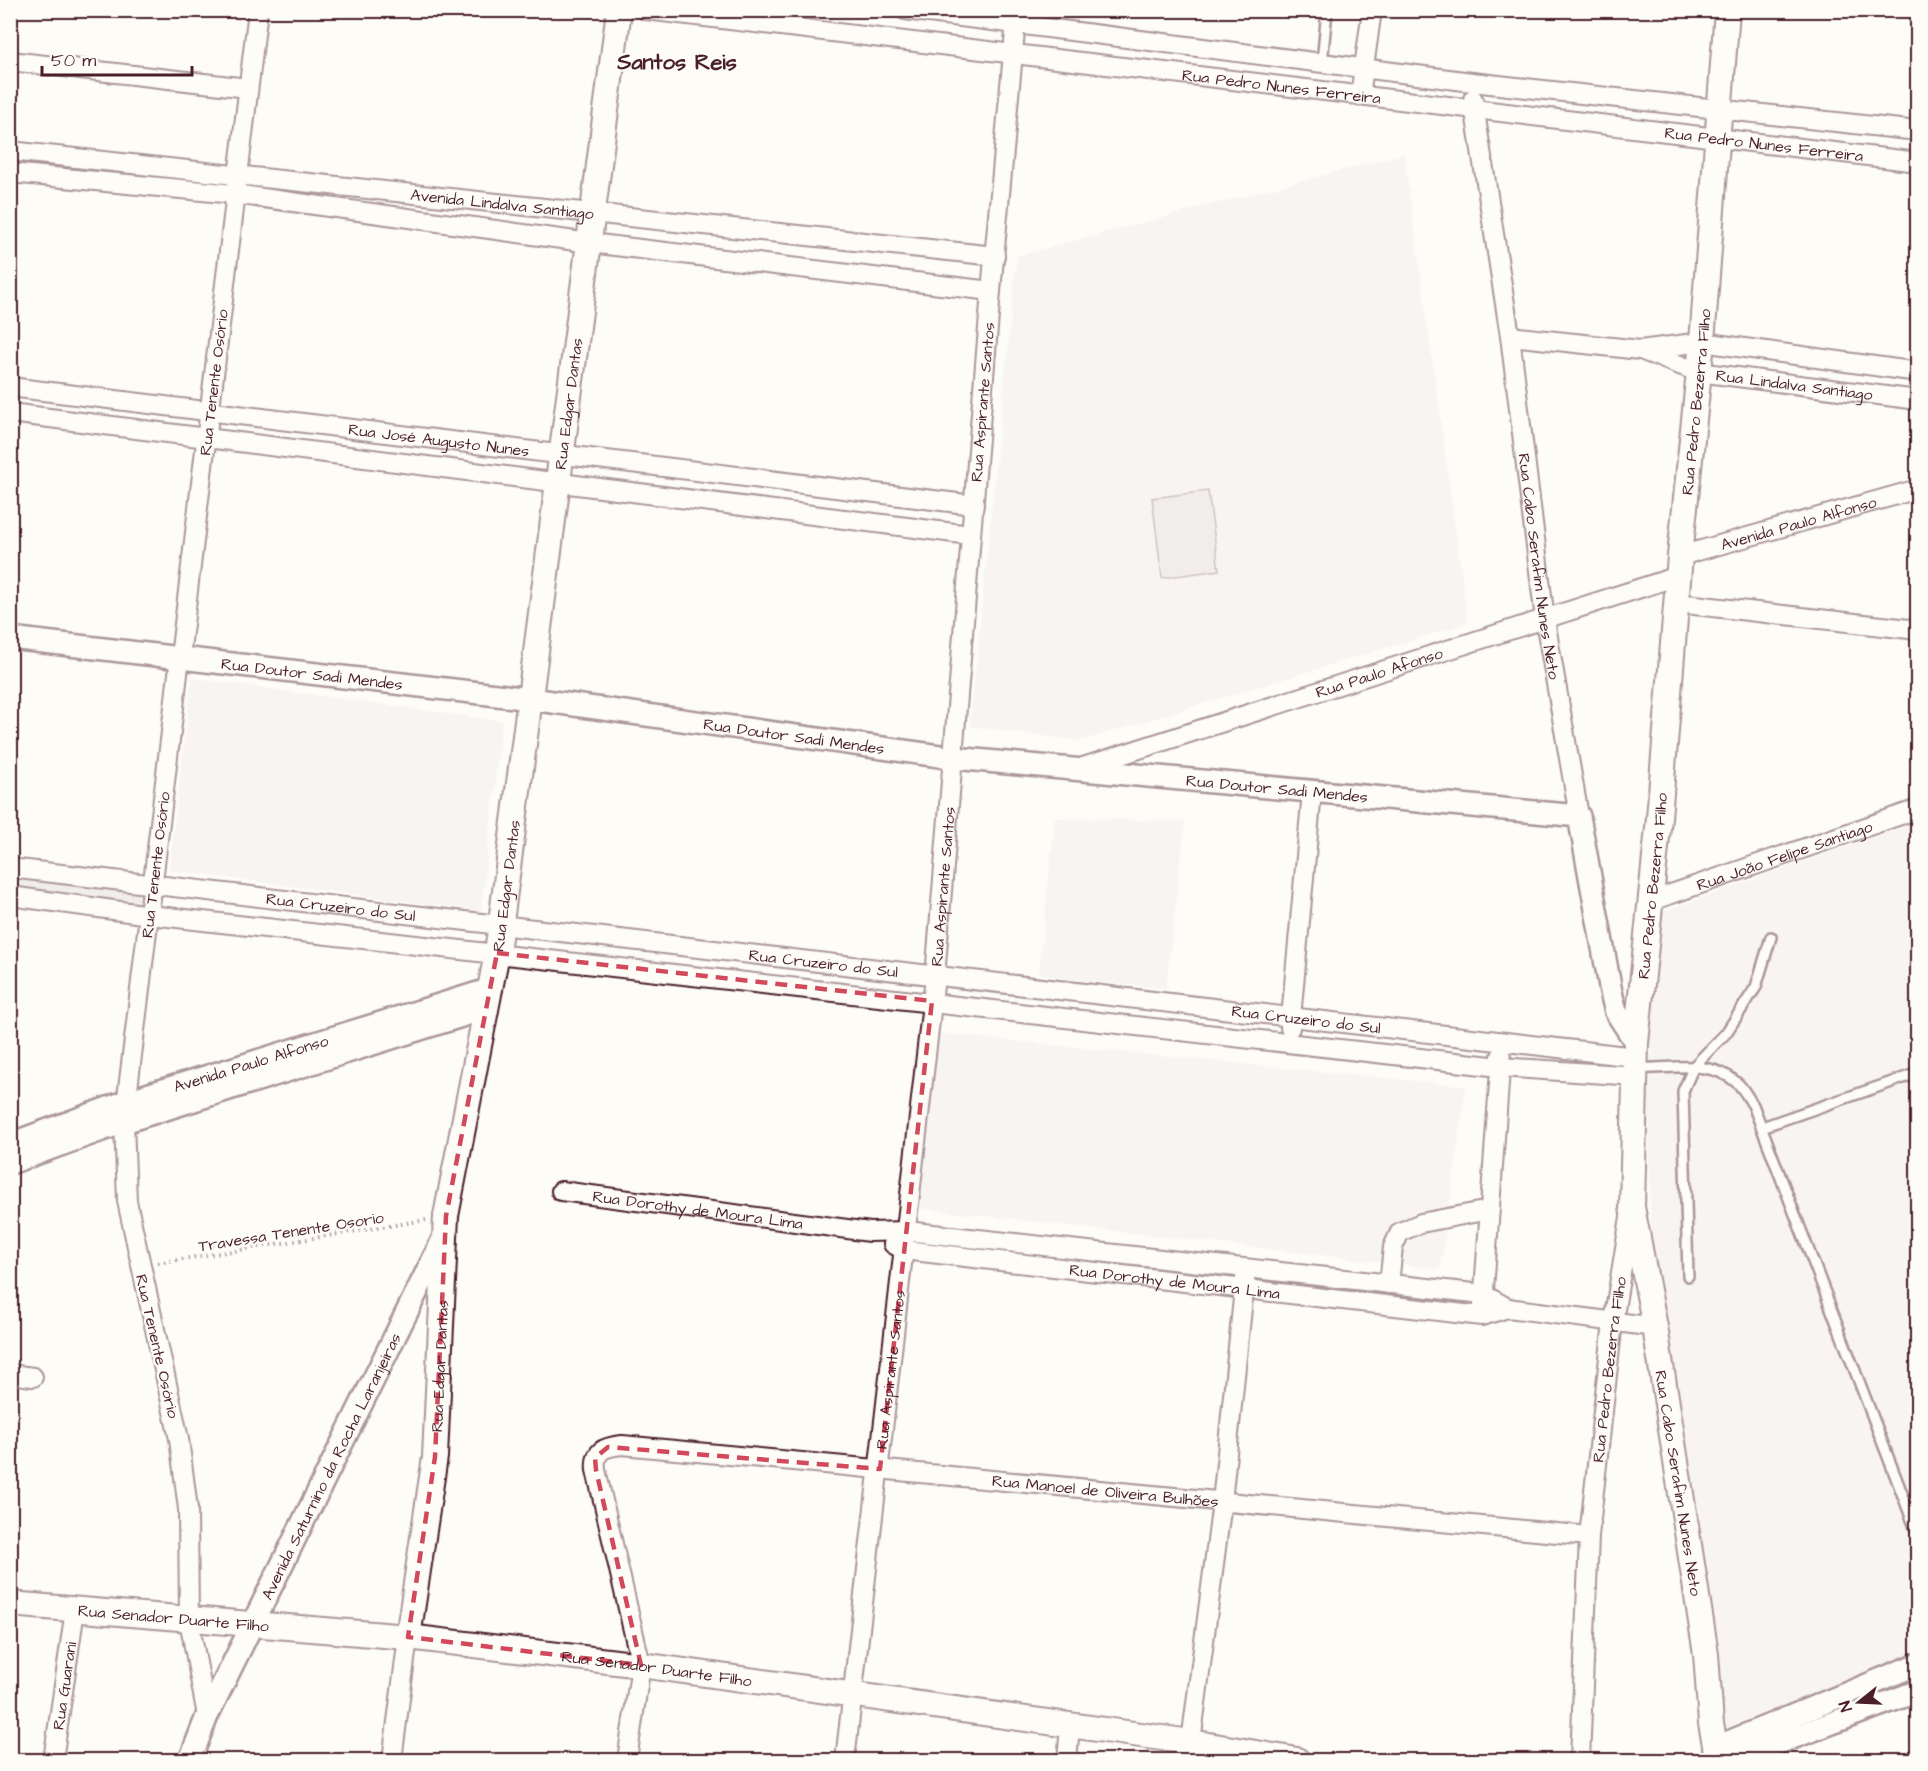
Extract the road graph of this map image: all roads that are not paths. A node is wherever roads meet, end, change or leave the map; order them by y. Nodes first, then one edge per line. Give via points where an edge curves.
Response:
1 (258, 10) edge
2 (619, 10) edge
3 (646, 10) edge
4 (905, 10) edge
5 (1327, 10) edge
6 (1371, 10) edge
7 (1727, 10) edge
8 (1017, 17) edge
9 (1012, 56) junction
10 (10, 61) edge
11 (1322, 63) junction
12 (1363, 68) junction
13 (1472, 82) junction
14 (248, 88) junction
15 (1360, 96) junction
16 (1474, 108) junction
17 (1719, 108) junction
18 (1844, 123) junction
19 (1917, 131) edge
20 (1716, 138) junction
21 (10, 151) edge
22 (1840, 153) junction
23 (1917, 162) edge
24 (10, 173) edge
25 (237, 173) junction
26 (234, 194) junction
27 (594, 215) junction
28 (590, 243) junction
29 (995, 256) junction
30 (991, 291) junction
31 (1510, 336) junction
32 (1702, 342) junction
33 (1640, 350) junction
34 (1698, 372) junction
35 (1917, 372) edge
36 (10, 387) edge
37 (1917, 399) edge
38 (10, 412) edge
39 (208, 413) junction
40 (206, 438) junction
41 (562, 455) junction
42 (558, 482) junction
43 (1917, 489) edge
44 (974, 505) junction
45 (970, 535) junction
46 (1679, 566) junction
47 (1677, 603) junction
48 (1545, 620) junction
49 (1917, 630) edge
50 (10, 638) edge
51 (181, 660) junction
52 (531, 699) junction
53 (954, 758) junction
54 (1078, 769) junction
55 (1312, 792) junction
56 (1917, 809) edge
57 (1579, 816) junction
58 (10, 868) edge
59 (153, 886) junction
60 (10, 896) edge
61 (1651, 901) junction
62 (150, 915) junction
63 (501, 925) junction
64 (1771, 937) dead end
65 (665, 944) junction
66 (497, 953) junction
67 (849, 966) junction
68 (663, 971) junction
69 (935, 977) junction
70 (846, 992) junction
71 (489, 999) junction
72 (932, 1001) junction
73 (1291, 1016) junction
74 (1288, 1042) junction
75 (1502, 1042) junction
76 (1636, 1061) junction
77 (1694, 1066) junction
78 (1500, 1067) junction
79 (1917, 1073) edge
80 (126, 1112) junction
81 (1762, 1127) junction
82 (10, 1144) edge
83 (10, 1163) edge
84 (561, 1191) dead end
85 (1632, 1207) junction
86 (1489, 1210) junction
87 (444, 1228) junction
88 (905, 1240) junction
89 (1246, 1268) junction
90 (1688, 1276) dead end
91 (1389, 1284) junction
92 (1243, 1289) junction
93 (1483, 1294) junction
94 (1508, 1308) junction
95 (1482, 1316) junction
96 (1613, 1322) junction
97 (1655, 1327) junction
98 (10, 1374) edge
99 (33, 1377) dead end
100 (880, 1469) junction
101 (1222, 1502) junction
102 (1917, 1535) edge
103 (1589, 1536) junction
104 (10, 1604) edge
105 (75, 1610) junction
106 (189, 1620) junction
107 (254, 1624) junction
108 (408, 1637) junction
109 (1917, 1664) edge
110 (641, 1665) junction
111 (1917, 1690) edge
112 (853, 1696) junction
113 (207, 1716) junction
114 (1070, 1727) junction
115 (1191, 1742) junction
116 (1717, 1757) edge
117 (1296, 1760) edge
118 (53, 1761) edge
119 (190, 1761) edge
120 (392, 1761) edge
121 (627, 1761) edge
122 (845, 1761) edge
123 (1066, 1761) edge
124 (1580, 1761) edge

1 - 14 street, Rua Tenente Osório
2 - 27 main road, Rua Edgar Dantas
3 - 9 street, Rua Pedro Nunes Ferreira
4 - 8 street, Rua Pedro Nunes Ferreira
5 - 11 lane
6 - 12 street
7 - 17 main road, Rua Pedro Bezerra Filho
8 - 9 street, Rua Aspirante Santos
8 - 11 street, Rua Pedro Nunes Ferreira
9 - 15 street, Rua Pedro Nunes Ferreira
9 - 29 street, Rua Aspirante Santos
10 - 14 street
11 - 12 street, Rua Pedro Nunes Ferreira
12 - 13 street, Rua Pedro Nunes Ferreira
12 - 15 street
13 - 16 street, Rua Cabo Serafim Nunes Neto
13 - 17 street, Rua Pedro Nunes Ferreira
14 - 25 street, Rua Tenente Osório
15 - 16 street, Rua Pedro Nunes Ferreira
16 - 20 street, Rua Pedro Nunes Ferreira
16 - 31 street, Rua Cabo Serafim Nunes Neto
17 - 18 street, Rua Pedro Nunes Ferreira
17 - 20 main road, Rua Pedro Bezerra Filho
18 - 19 street, Rua Pedro Nunes Ferreira
18 - 22 street
20 - 22 street, Rua Pedro Nunes Ferreira
20 - 32 main road, Rua Pedro Bezerra Filho
21 - 25 street, Avenida Lindalva Santiago
22 - 23 street, Rua Pedro Nunes Ferreira
24 - 26 street, Avenida Lindalva Santiago
25 - 26 street, Rua Tenente Osório
25 - 27 street, Avenida Lindalva Santiago
26 - 28 street, Avenida Lindalva Santiago
26 - 39 street, Rua Tenente Osório
27 - 28 main road, Rua Edgar Dantas
27 - 29 street, Avenida Lindalva Santiago
28 - 30 street, Avenida Lindalva Santiago
28 - 41 main road, Rua Edgar Dantas
29 - 30 street, Rua Aspirante Santos
30 - 44 street, Rua Aspirante Santos
31 - 33 street, Rua Lindalva Santiago
31 - 48 street, Rua Cabo Serafim Nunes Neto
32 - 33 street, Rua Lindalva Santiago
32 - 34 main road, Rua Pedro Bezerra Filho
32 - 35 street, Rua Lindalva Santiago
33 - 34 street, Rua Lindalva Santiago
34 - 37 street, Rua Lindalva Santiago
34 - 46 main road, Rua Pedro Bezerra Filho
36 - 39 street, Rua José Augusto Nunes
38 - 40 street, Rua José Augusto Nunes
39 - 40 street, Rua Tenente Osório
39 - 41 street, Rua José Augusto Nunes
40 - 42 street, Rua José Augusto Nunes
40 - 51 street, Rua Tenente Osório
41 - 42 main road, Rua Edgar Dantas
41 - 44 street, Rua José Augusto Nunes
42 - 45 street, Rua José Augusto Nunes
42 - 52 main road, Rua Edgar Dantas
43 - 46 street, Avenida Paulo Alfonso
44 - 45 street, Rua Aspirante Santos
45 - 53 street, Rua Aspirante Santos
46 - 47 main road, Rua Pedro Bezerra Filho
46 - 48 street, Rua Paulo Afonso
47 - 49 street
47 - 61 main road, Rua Pedro Bezerra Filho
48 - 54 street, Rua Paulo Afonso
48 - 57 street, Rua Cabo Serafim Nunes Neto
50 - 51 street, Rua Doutor Sadi Mendes
51 - 52 street, Rua Doutor Sadi Mendes
51 - 59 street, Rua Tenente Osório
52 - 53 street, Rua Doutor Sadi Mendes
52 - 63 main road, Rua Edgar Dantas
53 - 54 street, Rua Doutor Sadi Mendes
53 - 69 street, Rua Aspirante Santos
54 - 55 street, Rua Doutor Sadi Mendes
55 - 57 street, Rua Doutor Sadi Mendes
55 - 73 street
56 - 61 street, Rua João Felipe Santiago
57 - 76 street, Rua Cabo Serafim Nunes Neto via 1611,992
58 - 59 street, Rua Cruzeiro do Sul
59 - 62 street, Rua Tenente Osório
59 - 63 street, Rua Cruzeiro do Sul
60 - 62 street, Rua Cruzeiro do Sul
61 - 76 main road, Rua Pedro Bezerra Filho
62 - 66 street, Rua Cruzeiro do Sul
62 - 80 street, Rua Tenente Osório
63 - 65 street, Rua Cruzeiro do Sul
63 - 66 main road, Rua Edgar Dantas
64 - 77 lane via 1756,987 1726,1033
65 - 67 street, Rua Cruzeiro do Sul
65 - 68 street
66 - 68 street, Rua Cruzeiro do Sul
66 - 71 main road, Rua Edgar Dantas
67 - 69 street, Rua Cruzeiro do Sul
67 - 70 street
68 - 70 street, Rua Cruzeiro do Sul
69 - 72 street, Rua Aspirante Santos
69 - 73 street, Rua Cruzeiro do Sul
70 - 72 street, Rua Cruzeiro do Sul
71 - 80 street, Avenida Paulo Alfonso
71 - 87 main road, Rua Edgar Dantas
72 - 74 street, Rua Cruzeiro do Sul
72 - 88 street, Rua Aspirante Santos
73 - 74 street
73 - 75 street, Rua Cruzeiro do Sul
74 - 78 street, Rua Cruzeiro do Sul
75 - 76 street, Rua Cruzeiro do Sul
75 - 78 street
76 - 77 lane via 1659,1070
76 - 78 street, Rua Cruzeiro do Sul
76 - 85 main road, Rua Pedro Bezerra Filho
77 - 81 lane via 1712,1069 1737,1082
77 - 90 lane via 1683,1090
78 - 86 street
79 - 81 lane
80 - 82 street, Avenida Paulo Alfonso
80 - 83 street, Avenida Paulo Alfonso
80 - 106 street, Rua Tenente Osório via 127,1201 179,1438 188,1509
81 - 102 lane
84 - 88 street, Rua Dorothy de Moura Lima
85 - 96 street, Rua Pedro Bezerra Filho
85 - 97 main road, Rua Cabo Serafim Nunes Neto
86 - 91 street via 1421,1223 1400,1232
86 - 93 street
87 - 107 street, Avenida Saturnino da Rocha Laranjeiras
87 - 108 main road, Rua Edgar Dantas via 435,1457
88 - 89 street, Rua Dorothy de Moura Lima
88 - 92 street, Rua Dorothy de Moura Lima
88 - 100 street, Rua Aspirante Santos
89 - 91 street, Rua Dorothy de Moura Lima
89 - 92 street
91 - 93 street, Rua Dorothy de Moura Lima
92 - 95 street, Rua Dorothy de Moura Lima
92 - 101 street
93 - 94 street, Rua Dorothy de Moura Lima
93 - 95 street
94 - 95 street, Rua Dorothy de Moura Lima
94 - 96 street, Rua Dorothy de Moura Lima
96 - 97 street, Rua Dorothy de Moura Lima
96 - 103 street, Rua Pedro Bezerra Filho
97 - 116 main road, Rua Cabo Serafim Nunes Neto via 1706,1654
98 - 99 street
100 - 101 street, Rua Manoel de Oliveira Bulhões
100 - 110 street, Rua Manoel de Oliveira Bulhões via 622,1445 600,1451 595,1458
100 - 112 street, Rua Aspirante Santos
101 - 103 street, Rua Manoel de Oliveira Bulhões
101 - 115 street
103 - 124 street, Rua Pedro Bezerra Filho
104 - 105 main road, Rua Senador Duarte Filho
105 - 106 main road, Rua Senador Duarte Filho
105 - 118 street, Rua Guarani
106 - 107 main road, Rua Senador Duarte Filho
106 - 113 street, Rua Tenente Osório
107 - 108 main road, Rua Senador Duarte Filho
107 - 113 street, Avenida Saturnino da Rocha Laranjeiras
108 - 110 main road, Rua Senador Duarte Filho
108 - 120 street, Rua Edgar Dantas
109 - 116 street
110 - 112 main road, Rua Senador Duarte Filho
110 - 121 street
111 - 116 street
112 - 114 main road, Rua Senador Duarte Filho
112 - 122 street, Rua Aspirante Santos
113 - 119 street, Avenida Saturnino da Rocha Laranjeiras
114 - 115 main road, Rua Senador Duarte Filho
114 - 123 street
115 - 117 main road, Rua Senador Duarte Filho

